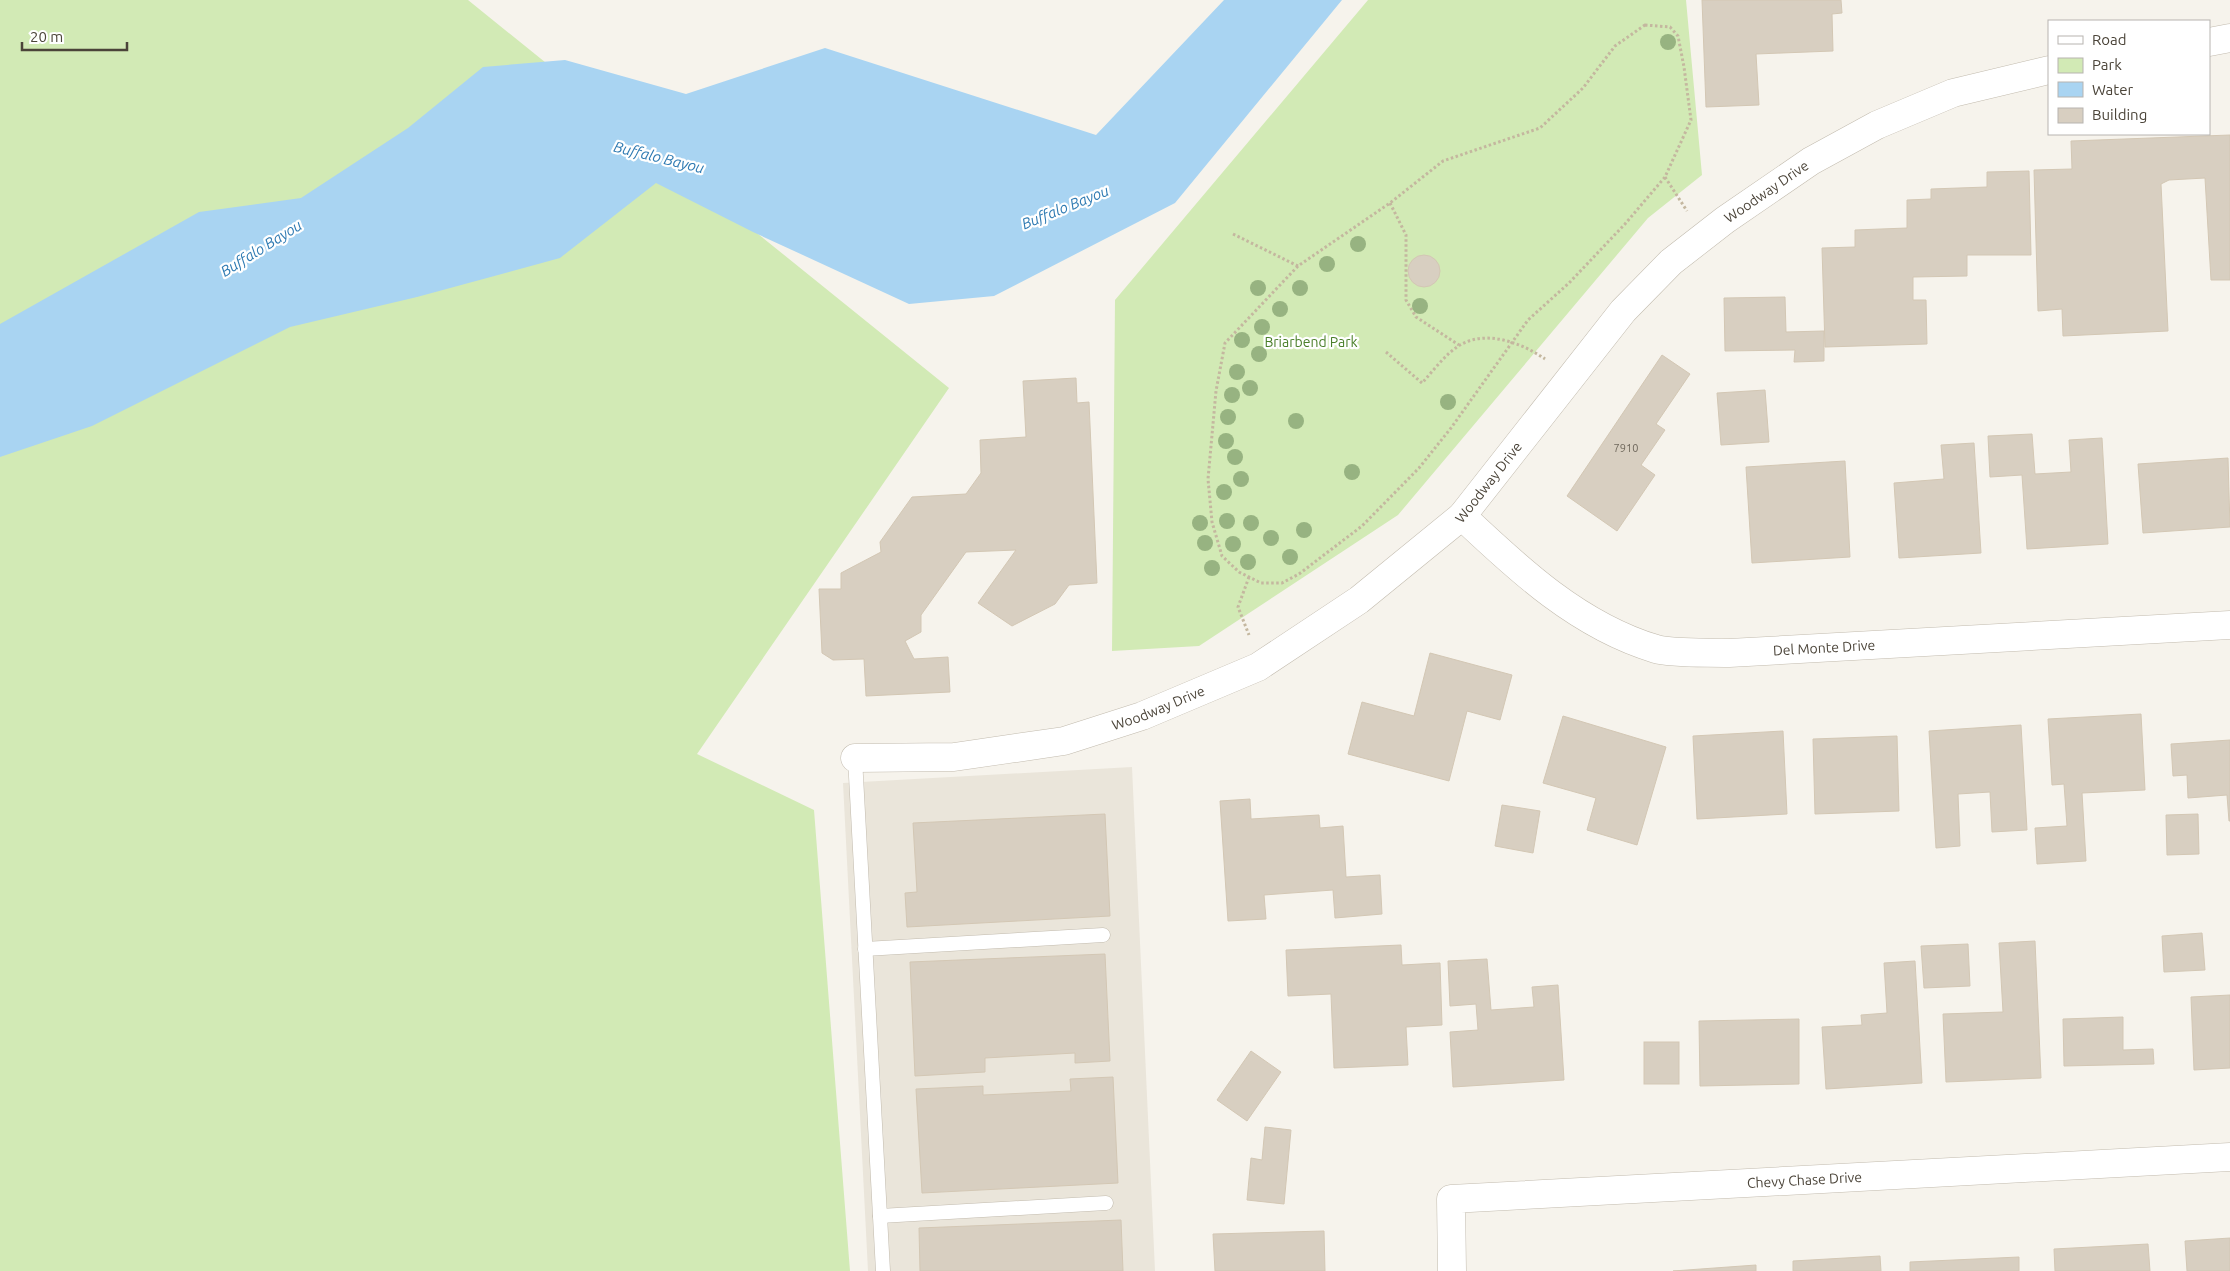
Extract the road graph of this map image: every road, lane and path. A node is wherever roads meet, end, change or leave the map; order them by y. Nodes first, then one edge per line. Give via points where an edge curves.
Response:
1 (2230, 38) edge
2 (2210, 42) edge
3 (2048, 70) edge
4 (1665, 177) junction
5 (1390, 203) junction
6 (1233, 234) dead end
7 (1703, 237) junction
8 (1298, 266) junction
9 (1512, 341) junction
10 (1459, 345) junction
11 (1386, 352) dead end
12 (1572, 376) junction
13 (1462, 516) junction
14 (1249, 577) junction
15 (2230, 625) edge
16 (1250, 638) dead end
17 (855, 758) joint
18 (1103, 935) dead end
19 (865, 948) junction
20 (2230, 1158) edge
21 (1106, 1203) dead end
22 (880, 1216) junction
23 (883, 1271) edge
24 (1452, 1271) edge

1 - 2 street
3 - 7 street, Woodway Drive via 1953,93 1877,125 1811,161
4 - 5 path via 1691,120 1678,36 1670,27 1645,25 1614,46 1583,88 1540,128 1443,162
4 - 7 path
4 - 9 path via 1625,224 1569,283 1528,320
5 - 8 path
5 - 10 path via 1406,235 1406,300 1416,317
6 - 8 path
7 - 12 street, Woodway Drive via 1671,262 1623,311
8 - 14 path via 1225,343 1216,391 1208,479 1212,522 1222,556
9 - 10 path via 1475,340
9 - 12 path
9 - 14 path via 1419,468 1362,526 1299,574 1282,583 1261,583
10 - 11 path via 1422,383
12 - 13 street, Woodway Drive
13 - 15 street, Del Monte Drive via 1520,571 1595,624 1658,650 1729,654
13 - 17 street, Woodway Drive via 1359,600 1258,667 1142,716 1064,741 954,757
14 - 16 path via 1238,607
17 - 19 lane
18 - 19 lane
19 - 22 lane
20 - 24 street, Chevy Chase Drive via 1451,1199
21 - 22 lane
22 - 23 lane

